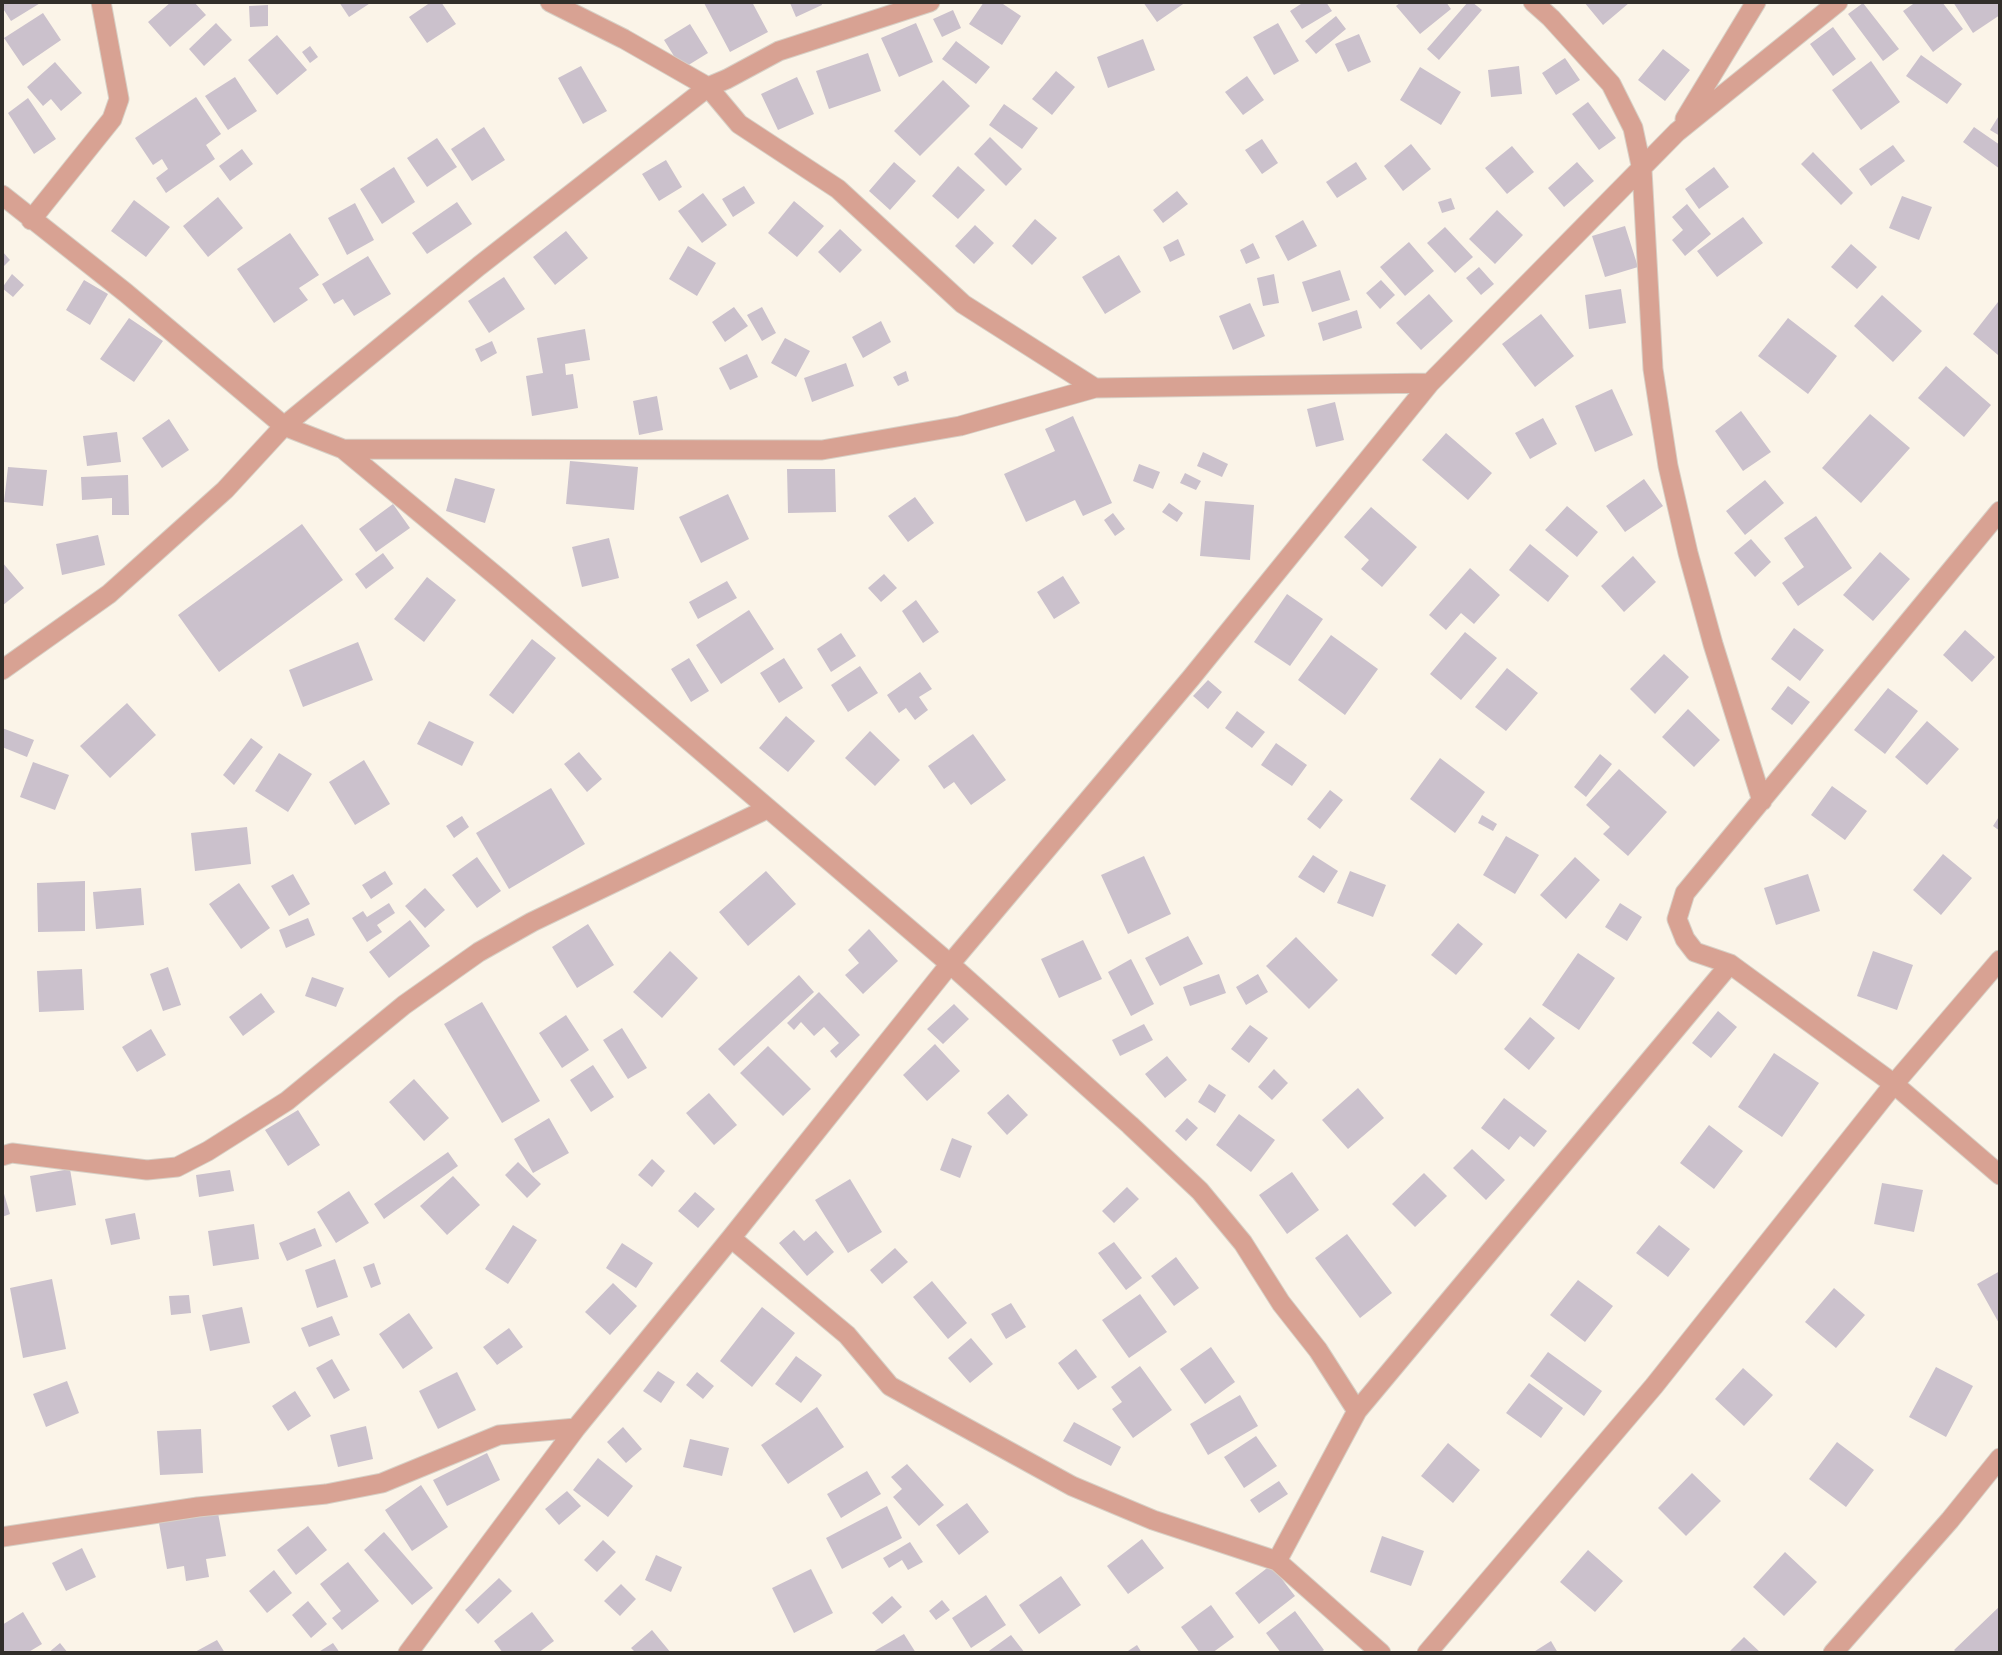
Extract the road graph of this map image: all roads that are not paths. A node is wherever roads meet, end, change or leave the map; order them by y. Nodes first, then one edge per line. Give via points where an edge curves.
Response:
1 (101, 2) edge
2 (550, 2) edge
3 (930, 2) edge
4 (1533, 2) edge
5 (1755, 2) edge
6 (1838, 2) edge
7 (708, 87) junction
8 (1677, 132) junction
9 (1642, 170) junction
10 (2, 195) edge
11 (31, 219) junction
12 (1430, 383) junction
13 (1095, 388) junction
14 (284, 426) junction
15 (343, 449) junction
16 (2000, 511) edge
17 (2, 670) edge
18 (1762, 801) junction
19 (767, 809) junction
20 (2000, 960) edge
21 (950, 964) junction
22 (1730, 964) junction
23 (1894, 1084) junction
24 (2, 1156) edge
25 (2000, 1175) edge
26 (731, 1238) junction
27 (1357, 1411) junction
28 (576, 1427) junction
29 (2000, 1458) edge
30 (2, 1537) edge
31 (1277, 1561) junction
32 (408, 1653) edge
33 (1381, 1653) edge
34 (1427, 1653) edge
35 (1833, 1653) edge

1 - 11 street via 119,99 112,119
2 - 7 street
3 - 7 street via 779,51
4 - 9 street via 1611,84 1633,128
5 - 8 street
6 - 8 street
7 - 13 street via 739,124 838,190 963,304
7 - 14 street
8 - 9 street
9 - 12 street
9 - 18 street via 1653,369 1668,467 1713,644
10 - 11 street
11 - 14 street
12 - 13 street
12 - 21 street via 1191,678
13 - 15 street via 960,426 822,450
14 - 15 street
14 - 17 street via 225,490 108,594
15 - 19 street
16 - 18 street
18 - 22 street via 1685,893 1677,919 1695,952
19 - 21 street
19 - 24 street via 479,952 404,1005 287,1101 177,1167 147,1170 12,1153
20 - 23 street
21 - 26 street
21 - 27 street via 1200,1191 1243,1243
22 - 23 street
22 - 27 street
23 - 25 street
23 - 34 street via 1654,1386
26 - 28 street
26 - 31 street via 847,1335 890,1386 1072,1486 1153,1520
27 - 31 street
28 - 30 street via 499,1435 382,1483 326,1494 198,1507
28 - 32 street
29 - 35 street
31 - 33 street

